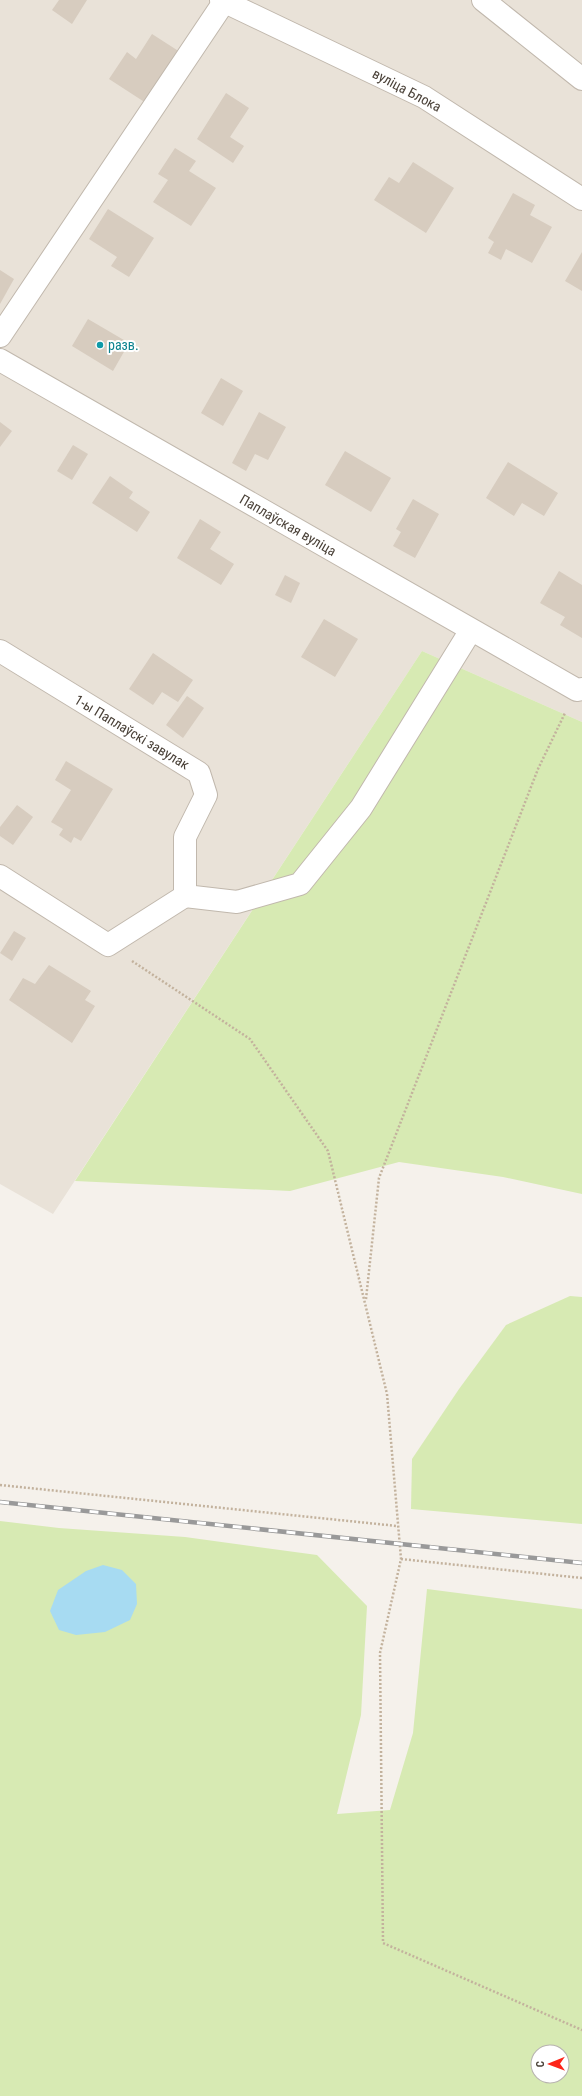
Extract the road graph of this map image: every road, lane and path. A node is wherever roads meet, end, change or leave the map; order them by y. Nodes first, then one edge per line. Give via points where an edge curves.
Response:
1 (483, 0) edge
2 (222, 1) edge
3 (582, 79) edge
4 (582, 199) edge
5 (0, 336) edge
6 (0, 360) edge
7 (470, 630) junction
8 (0, 651) edge
9 (579, 690) edge
10 (0, 876) edge
11 (185, 896) junction
12 (108, 945) junction
13 (366, 1302) junction
14 (0, 1485) edge
15 (397, 1526) junction
16 (401, 1559) junction
17 (582, 1578) edge
18 (582, 2030) edge

1 - 3 street
2 - 4 street, вуліца Блока via 424,96
2 - 5 street
6 - 7 street, Паплаўская вуліца
7 - 9 street, Паплаўская вуліца
7 - 11 street via 361,808 300,884 237,902
8 - 11 street, 1-ы Паплаўскі завулак via 199,773 206,795 184,837
9 - 13 path via 538,769 379,1178
10 - 12 street
11 - 12 street
12 - 13 path via 250,1039 328,1152
13 - 15 path via 387,1394
14 - 15 path
15 - 16 path
16 - 17 path
16 - 18 path via 380,1653 383,1943

